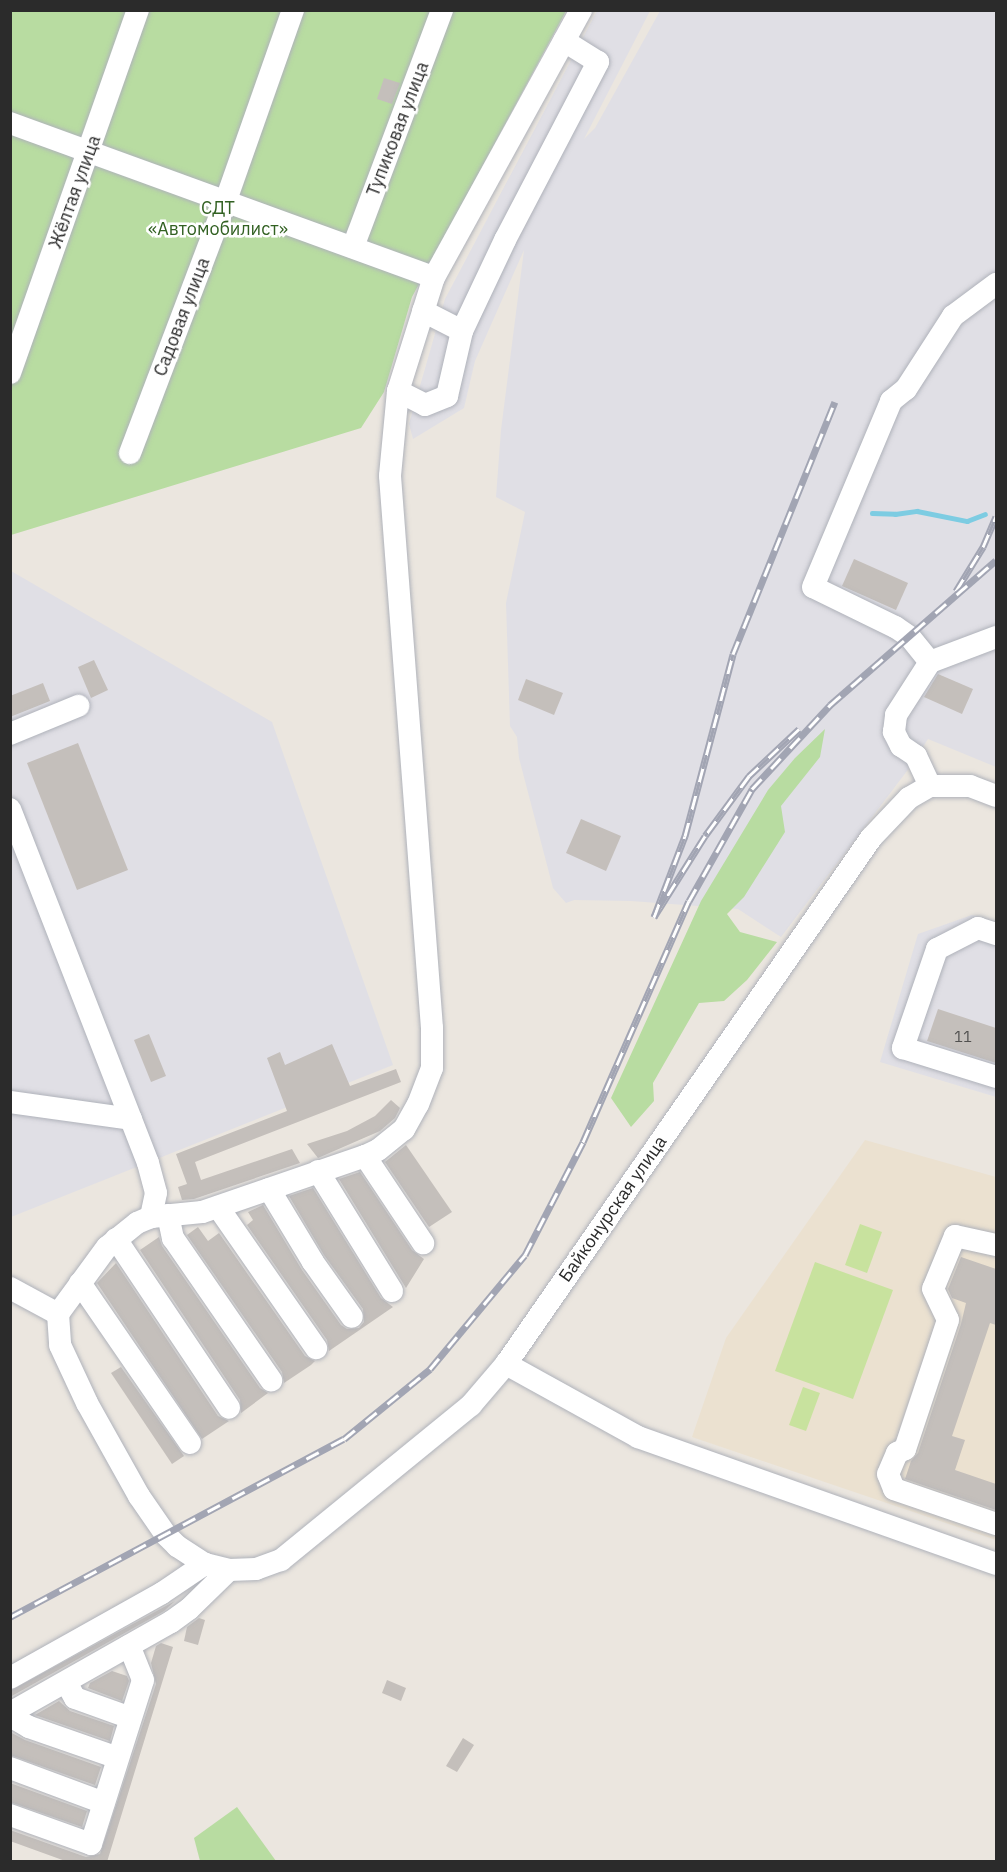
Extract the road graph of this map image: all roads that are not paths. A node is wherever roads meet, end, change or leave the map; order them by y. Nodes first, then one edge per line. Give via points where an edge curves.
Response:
1 (138, 10) edge
2 (293, 10) edge
3 (442, 10) edge
4 (581, 10) edge
5 (564, 41) junction
6 (10, 123) edge
7 (89, 154) junction
8 (225, 203) junction
9 (353, 247) junction
10 (434, 276) junction
11 (996, 284) edge
12 (423, 311) junction
13 (462, 331) junction
14 (10, 373) edge
15 (398, 391) junction
16 (130, 453) dead end
17 (996, 637) edge
18 (930, 662) junction
19 (78, 706) dead end
20 (10, 734) edge
21 (930, 786) junction
22 (996, 796) edge
23 (10, 809) edge
24 (996, 934) edge
25 (996, 1077) edge
26 (10, 1102) edge
27 (131, 1119) junction
28 (365, 1156) junction
29 (318, 1172) junction
30 (269, 1189) junction
31 (218, 1207) junction
32 (160, 1216) junction
33 (116, 1239) junction
34 (423, 1243) dead end
35 (996, 1245) edge
36 (80, 1283) junction
37 (10, 1288) edge
38 (392, 1291) dead end
39 (58, 1314) junction
40 (352, 1317) dead end
41 (316, 1348) dead end
42 (506, 1364) junction
43 (271, 1380) dead end
44 (229, 1408) dead end
45 (190, 1443) dead end
46 (996, 1524) edge
47 (205, 1564) junction
48 (996, 1564) edge
49 (229, 1570) junction
50 (129, 1646) junction
51 (10, 1678) edge
52 (66, 1682) junction
53 (10, 1714) edge
54 (131, 1718) junction
55 (118, 1758) junction
56 (10, 1768) edge
57 (104, 1803) junction
58 (10, 1815) edge

1 - 7 street, Жёлтая улица
2 - 8 street, Садовая улица
3 - 9 street, Тупиковая улица
4 - 5 street
5 - 10 street
5 - 13 street via 598,62
6 - 7 street
7 - 8 street
7 - 14 street, Жёлтая улица
8 - 9 street
8 - 16 street, Садовая улица
9 - 10 street
10 - 12 street
11 - 18 street via 953,316 906,389 891,401 813,587 895,627 910,637
12 - 13 street
12 - 15 street
13 - 15 street via 447,396 425,405
15 - 28 street via 390,476 432,1068 404,1129
17 - 18 street
18 - 21 street via 896,715 894,732 901,746 916,756
19 - 20 street
21 - 22 street via 970,786
21 - 42 street, Байконурская улица via 909,798 871,838
23 - 27 street
24 - 25 street via 978,928 937,949 903,1048
26 - 27 street
27 - 32 street via 156,1192
28 - 29 street
28 - 34 street
29 - 30 street
29 - 38 street
30 - 31 street
30 - 40 street
31 - 32 street
31 - 41 street
32 - 33 street via 137,1223
32 - 43 street
33 - 36 street
33 - 44 street
35 - 46 street via 956,1236 933,1289 948,1320 904,1449 897,1453 888,1474 894,1489
36 - 39 street
36 - 45 street
37 - 39 street
39 - 47 street, Байконурская улица via 60,1345 139,1496 177,1546
42 - 48 street via 638,1437
42 - 49 street, Байконурская улица via 471,1405 280,1560 256,1569
47 - 49 street, Байконурская улица
47 - 51 street via 162,1593
49 - 50 street via 189,1609
50 - 52 street
50 - 54 street via 143,1680
52 - 53 street
52 - 54 street via 75,1698
53 - 55 street via 29,1726
54 - 55 street
55 - 57 street
56 - 57 street
57 - 58 street via 91,1844

